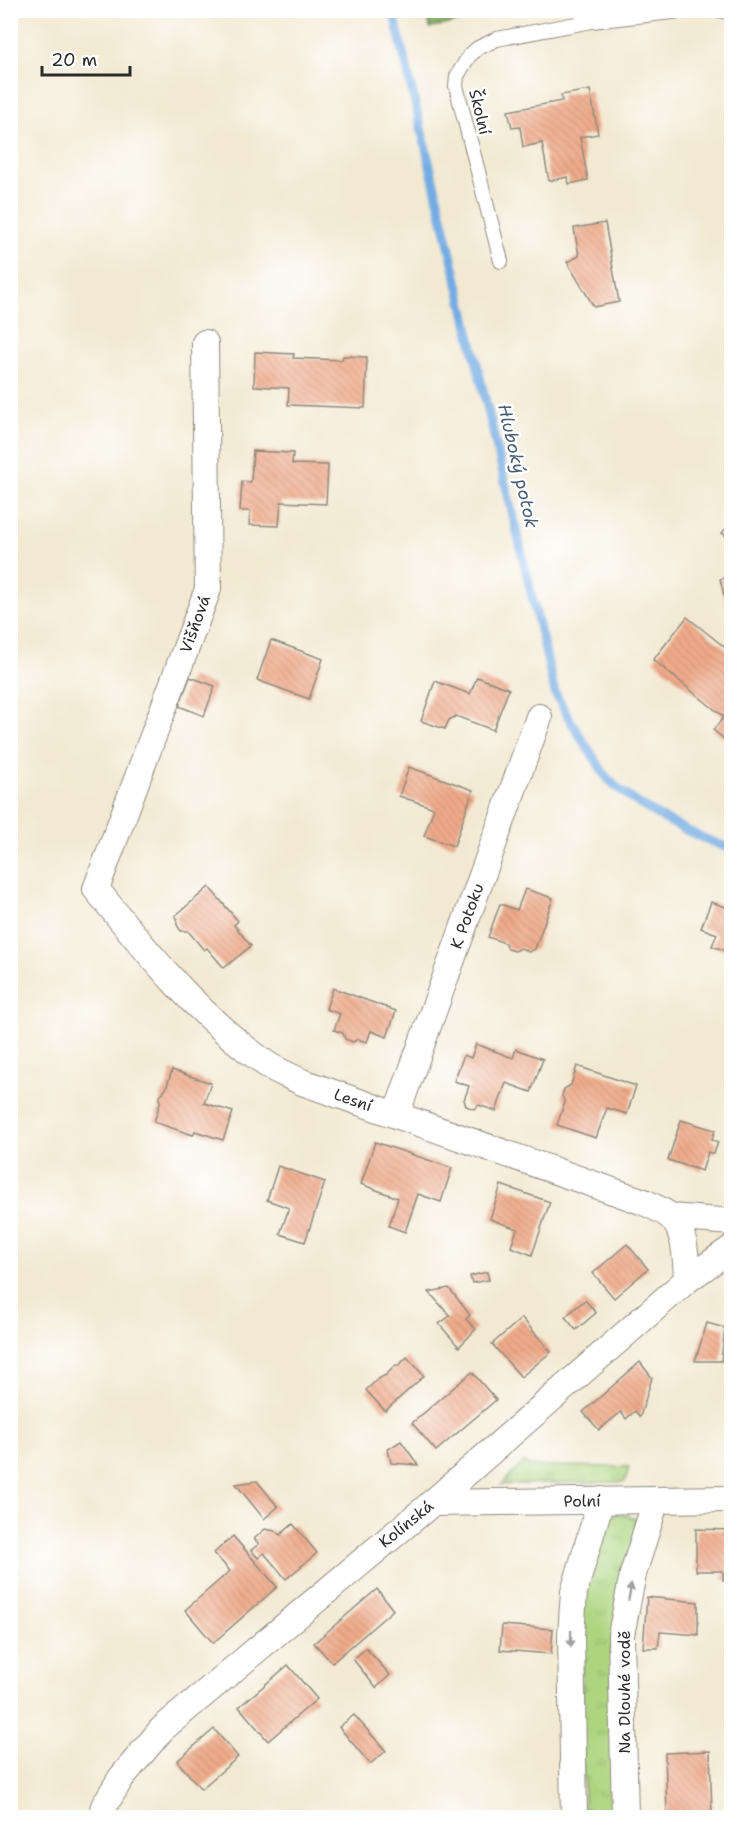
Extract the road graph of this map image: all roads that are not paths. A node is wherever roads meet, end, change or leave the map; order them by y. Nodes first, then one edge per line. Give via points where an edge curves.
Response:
1 (690, 10) edge
2 (719, 10) edge
3 (732, 13) edge
4 (501, 261) dead end
5 (205, 343) dead end
6 (539, 717) dead end
7 (96, 889) joint
8 (396, 1114) junction
9 (671, 1217) junction
10 (732, 1222) edge
11 (732, 1248) edge
12 (687, 1280) junction
13 (732, 1499) edge
14 (601, 1500) junction
15 (656, 1500) junction
16 (432, 1503) junction
17 (96, 1814) edge
18 (574, 1818) edge
19 (625, 1818) edge

1 - 4 lane, Školní via 592,21 497,39 469,56 457,76 456,86
2 - 3 lane
5 - 7 street, Višňová via 208,589
6 - 8 street, K Potoku
7 - 8 street, Lesní via 192,1003 267,1065 302,1082
8 - 9 street, Lesní via 644,1202
9 - 10 street, Lesní
9 - 12 street via 682,1236
11 - 12 street, Kolínská
12 - 16 street, Kolínská
13 - 15 street, Polní
14 - 15 street, Polní
14 - 16 street, Polní
14 -> 18 street via 574,1592
19 -> 15 street, Na Dlouhé vodě via 621,1635 633,1574
16 - 17 street, Kolínská via 162,1729

